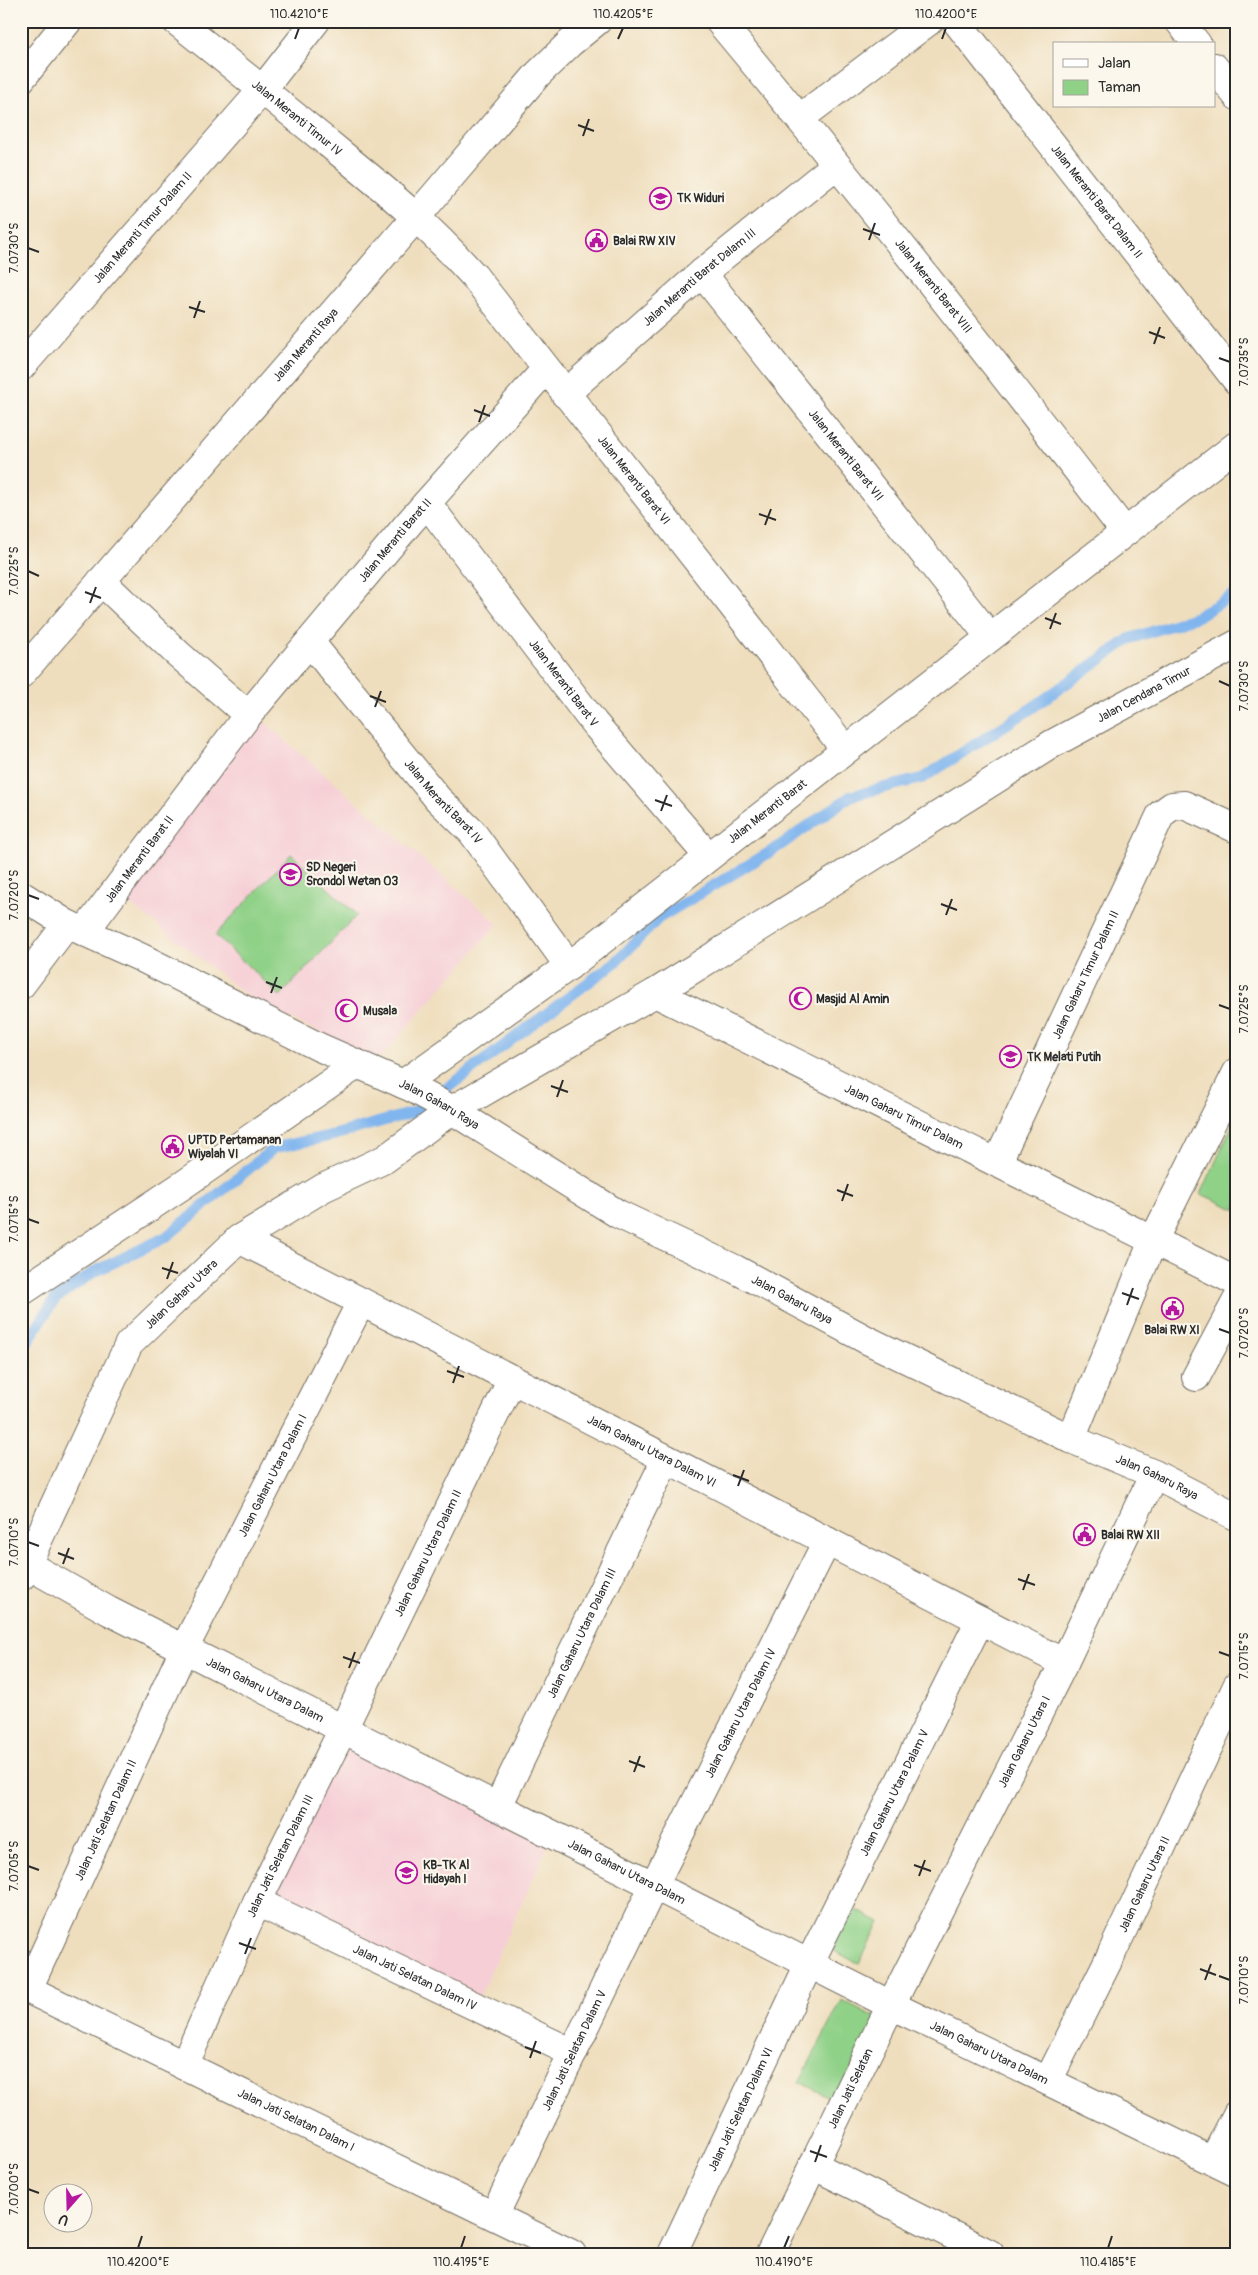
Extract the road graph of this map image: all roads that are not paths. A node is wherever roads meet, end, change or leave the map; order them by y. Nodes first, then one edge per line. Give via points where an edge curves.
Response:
1 (68, 21) edge
2 (176, 21) edge
3 (316, 21) edge
4 (597, 21) edge
5 (719, 21) edge
6 (929, 21) edge
7 (956, 21) edge
8 (1179, 21) edge
9 (1195, 42) edge
10 (1216, 70) edge
11 (21, 79) edge
12 (263, 89) junction
13 (1237, 96) edge
14 (800, 118) junction
15 (836, 165) junction
16 (418, 216) junction
17 (702, 273) junction
18 (21, 367) edge
19 (546, 368) junction
20 (1237, 381) edge
21 (565, 394) junction
22 (1237, 445) edge
23 (427, 503) junction
24 (1125, 532) junction
25 (101, 581) junction
26 (990, 637) junction
27 (310, 642) junction
28 (1237, 644) edge
29 (23, 668) edge
30 (248, 715) junction
31 (845, 749) junction
32 (1237, 829) edge
33 (708, 856) junction
34 (21, 895) edge
35 (76, 928) junction
36 (569, 966) junction
37 (21, 985) edge
38 (655, 993) junction
39 (358, 1064) junction
40 (1237, 1072) edge
41 (408, 1086) junction
42 (450, 1109) junction
43 (997, 1163) junction
44 (239, 1239) junction
45 (1152, 1241) junction
46 (1237, 1282) edge
47 (21, 1292) edge
48 (1237, 1300) edge
49 (361, 1302) junction
50 (1196, 1377) dead end
51 (512, 1379) junction
52 (1071, 1438) junction
53 (666, 1459) junction
54 (1154, 1474) junction
55 (1237, 1517) edge
56 (827, 1541) junction
57 (23, 1568) edge
58 (980, 1620) junction
59 (184, 1649) junction
60 (1064, 1663) junction
61 (1237, 1686) edge
62 (343, 1729) junction
63 (498, 1806) junction
64 (654, 1885) junction
65 (257, 1902) junction
66 (809, 1964) junction
67 (24, 1988) edge
68 (891, 2004) junction
69 (573, 2053) junction
70 (184, 2066) junction
71 (1048, 2081) junction
72 (1237, 2114) edge
73 (1213, 2161) junction
74 (813, 2165) junction
75 (1237, 2173) edge
76 (494, 2216) junction
77 (572, 2254) edge
78 (672, 2254) edge
79 (770, 2254) edge
80 (990, 2254) edge

1 - 11 street
2 - 12 street, Jalan Meranti Timur IV
3 - 12 street, Jalan Meranti Timur Dalam II
4 - 16 street, Jalan Meranti Raya via 538,74
5 - 14 street, Jalan Meranti Barat VIII
6 - 14 street
7 - 20 street, Jalan Meranti Barat Dalam II
8 - 9 street
10 - 13 street
12 - 16 street, Jalan Meranti Timur IV
12 - 18 street, Jalan Meranti Timur Dalam II
14 - 15 street, Jalan Meranti Barat VIII
15 - 17 street, Jalan Meranti Barat Dalam III
15 - 24 street, Jalan Meranti Barat VIII via 971,332
16 - 19 street, Jalan Meranti Barat VI via 474,276
16 - 25 street, Jalan Meranti Raya
17 - 21 street, Jalan Meranti Barat Dalam III
17 - 26 street, Jalan Meranti Barat VII
19 - 21 street, Jalan Meranti Barat VI
19 - 23 street, Jalan Meranti Barat II
21 - 31 street, Jalan Meranti Barat VI
22 - 24 street
23 - 27 street, Jalan Meranti Barat II
23 - 33 street, Jalan Meranti Barat V via 594,723
24 - 26 street, Jalan Meranti Barat
25 - 29 street, Jalan Meranti Raya
25 - 30 street via 176,653
26 - 31 street, Jalan Meranti Barat
27 - 30 street, Jalan Meranti Barat II
27 - 36 street, Jalan Meranti Barat IV via 432,792 472,832
28 - 38 street, Jalan Cendana Timur via 1052,744
30 - 35 street, Jalan Meranti Barat II
31 - 33 street, Jalan Meranti Barat
32 - 43 street, Jalan Gaharu Timur Dalam II via 1184,806 1172,806 1161,814
33 - 36 street, Jalan Meranti Barat
34 - 35 street, Jalan Gaharu Raya
35 - 37 street, Jalan Meranti Barat II
35 - 39 street, Jalan Gaharu Raya
36 - 41 street, Jalan Meranti Barat
38 - 42 street
38 - 43 street, Jalan Gaharu Timur Dalam
39 - 41 street, Jalan Gaharu Raya
39 - 47 street
40 - 45 street
41 - 42 street, Jalan Gaharu Raya
42 - 44 street, Jalan Gaharu Utara via 385,1159 323,1188
42 - 52 street, Jalan Gaharu Raya via 618,1214 735,1269 867,1340
43 - 45 street, Jalan Gaharu Timur Dalam
44 - 49 street, Jalan Gaharu Utara Dalam VI
44 - 57 street, Jalan Gaharu Utara via 129,1344
45 - 46 street, Jalan Gaharu Timur Dalam
45 - 52 street
48 - 50 street
49 - 51 street, Jalan Gaharu Utara Dalam VI
49 - 59 street, Jalan Gaharu Utara Dalam I
51 - 53 street, Jalan Gaharu Utara Dalam VI
51 - 62 street, Jalan Gaharu Utara Dalam II
52 - 54 street, Jalan Gaharu Raya
53 - 56 street, Jalan Gaharu Utara Dalam VI
53 - 63 street, Jalan Gaharu Utara Dalam III
54 - 55 street, Jalan Gaharu Raya
54 - 60 street, Jalan Gaharu Utara I
56 - 58 street, Jalan Gaharu Utara Dalam VI
56 - 64 street, Jalan Gaharu Utara Dalam IV
57 - 59 street, Jalan Gaharu Utara Dalam
58 - 60 street, Jalan Gaharu Utara Dalam VI
58 - 66 street, Jalan Gaharu Utara Dalam V
59 - 62 street, Jalan Gaharu Utara Dalam
59 - 67 street, Jalan Jati Selatan Dalam II
60 - 68 street, Jalan Gaharu Utara I
61 - 71 street, Jalan Gaharu Utara II via 1116,1946
62 - 63 street, Jalan Gaharu Utara Dalam
62 - 65 street, Jalan Jati Selatan Dalam III
63 - 64 street, Jalan Gaharu Utara Dalam
64 - 66 street, Jalan Gaharu Utara Dalam
64 - 69 street, Jalan Jati Selatan Dalam V
65 - 69 street, Jalan Jati Selatan Dalam IV
65 - 70 street, Jalan Jati Selatan Dalam III
66 - 68 street, Jalan Gaharu Utara Dalam
66 - 78 street, Jalan Jati Selatan Dalam VI
67 - 70 street, Jalan Jati Selatan Dalam I
68 - 71 street, Jalan Gaharu Utara Dalam
68 - 74 street, Jalan Jati Selatan
69 - 76 street, Jalan Jati Selatan Dalam V
70 - 76 street, Jalan Jati Selatan Dalam I
71 - 73 street, Jalan Gaharu Utara Dalam
72 - 73 street
73 - 75 street, Jalan Gaharu Utara Dalam
74 - 79 street, Jalan Jati Selatan
74 - 80 street
76 - 77 street, Jalan Jati Selatan Dalam I

